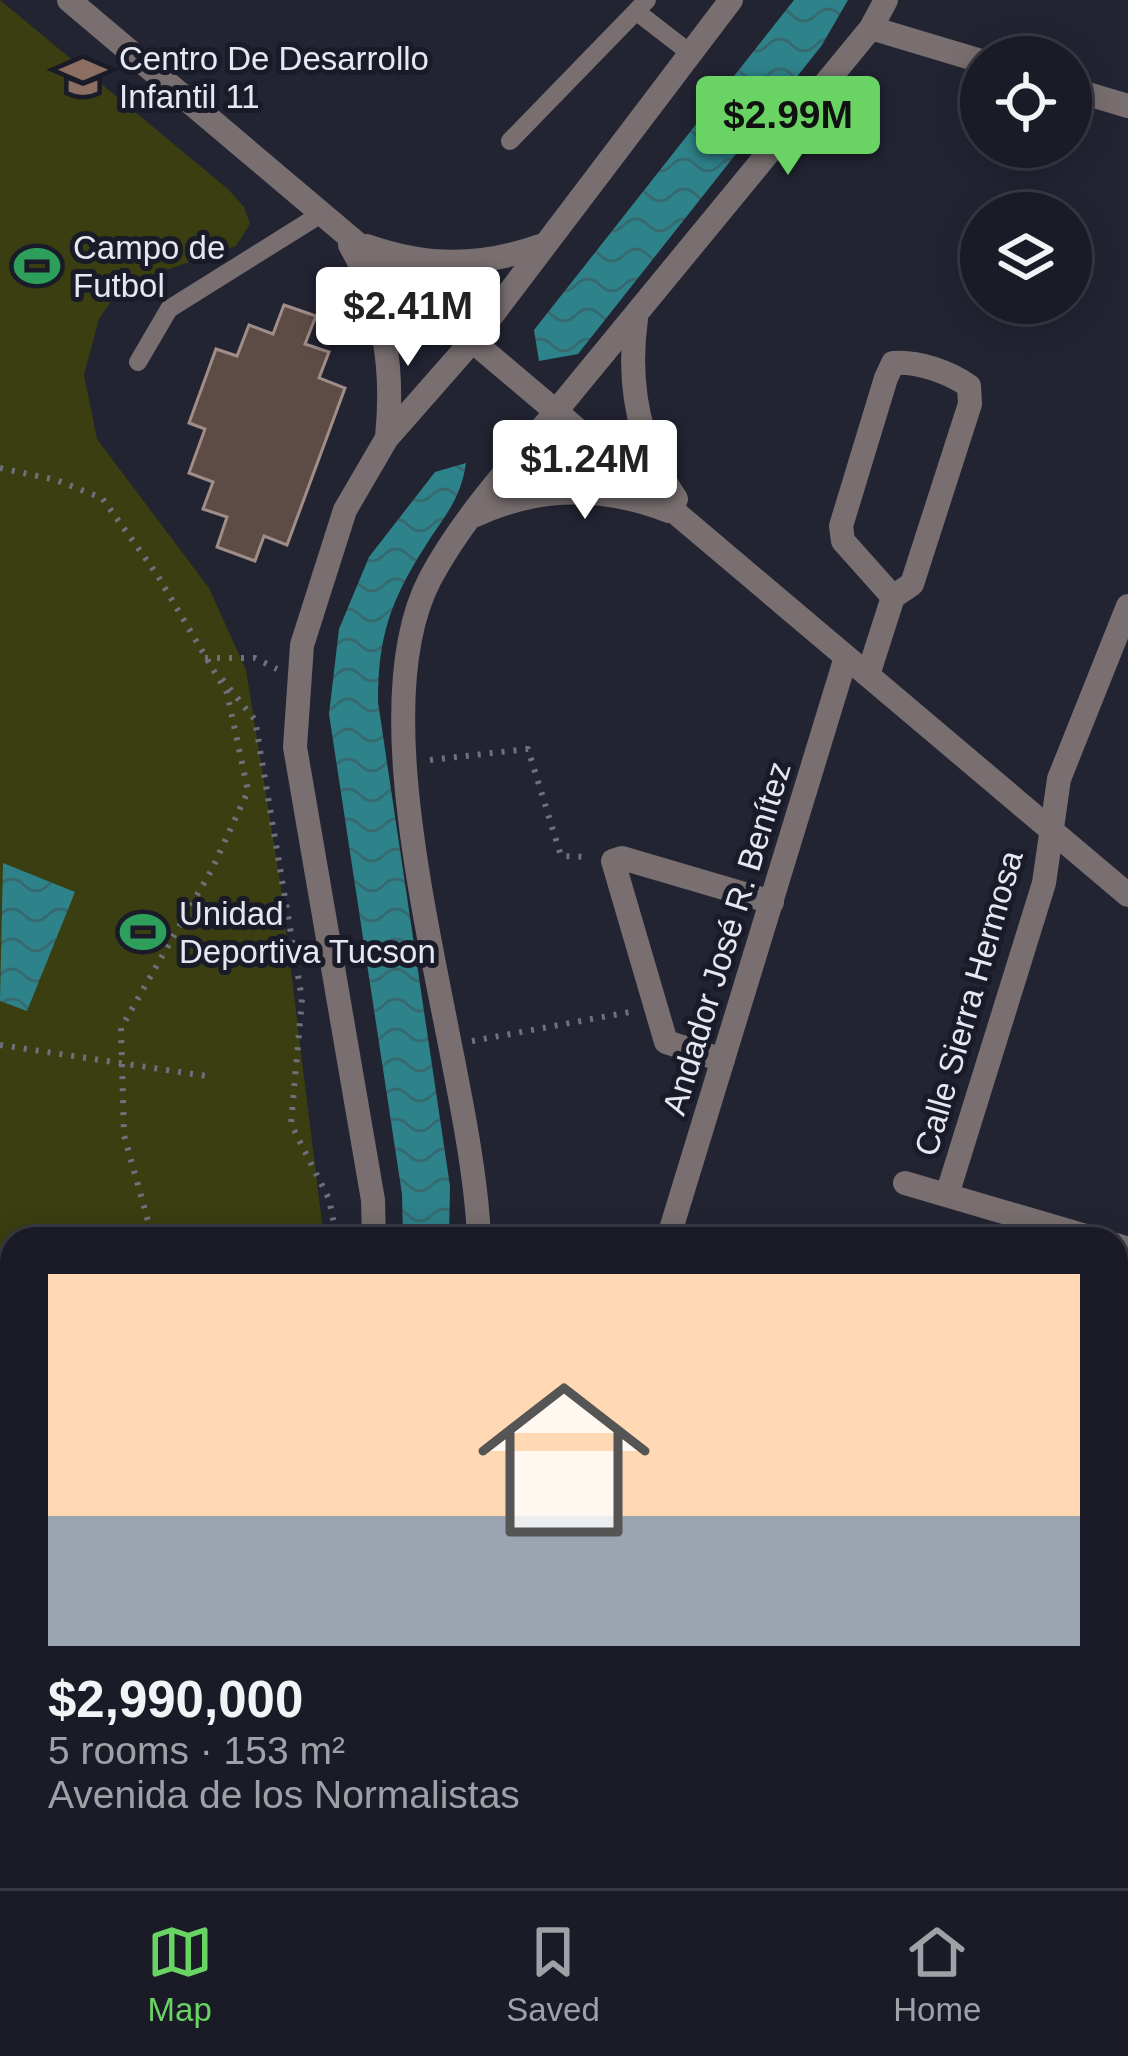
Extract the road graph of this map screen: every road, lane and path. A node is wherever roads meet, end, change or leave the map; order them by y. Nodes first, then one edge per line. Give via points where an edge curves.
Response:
1 (69, 0) edge
2 (731, 0) edge
3 (886, 0) edge
4 (642, 6) edge
5 (871, 28) junction
6 (689, 53) junction
7 (960, 55) edge
8 (1092, 95) edge
9 (1128, 106) edge
10 (510, 141) dead end
11 (321, 214) junction
12 (343, 233) junction
13 (540, 246) junction
14 (636, 320) junction
15 (474, 340) junction
16 (138, 362) dead end
17 (557, 410) junction
18 (387, 438) junction
19 (0, 468) edge
20 (469, 518) junction
21 (700, 529) junction
22 (893, 597) junction
23 (1128, 606) edge
24 (846, 657) junction
25 (205, 658) junction
26 (868, 675) junction
27 (300, 681) junction
28 (403, 764) junction
29 (1050, 830) junction
30 (614, 858) junction
31 (1128, 895) edge
32 (772, 902) junction
33 (655, 1008) junction
34 (0, 1045) edge
35 (451, 1045) junction
36 (723, 1060) junction
37 (119, 1063) junction
38 (213, 1077) dead end
39 (905, 1183) dead end
40 (946, 1195) junction
41 (150, 1227) edge
42 (335, 1227) edge
43 (374, 1227) edge
44 (477, 1227) edge
45 (672, 1227) edge
46 (1055, 1227) edge

1 - 11 street
2 - 6 street
3 - 5 street
4 - 6 lane
4 - 10 lane
5 - 7 street
5 - 14 street
6 - 13 street
8 - 9 street
11 - 12 street
11 - 16 lane via 170,309
12 - 13 street via 436,263 481,262
12 - 15 street
12 - 18 street via 384,332
13 - 15 street
14 - 17 street
14 - 21 street via 632,375 641,430 664,483
15 - 17 street
15 - 18 street
17 - 20 street
17 - 21 street
18 - 27 street via 345,510 302,645
19 - 25 path via 102,498
20 - 21 street via 521,498 578,491 642,501
20 - 28 street via 428,582 405,661
21 - 24 street
22 - 22 street via 912,584 970,404 969,386 908,362 893,363 886,378 841,526 844,541
22 - 26 street
23 - 29 street, Calle Sierra Hermosa via 1058,779
24 - 26 street
24 - 32 street, Andador José R. Benítez
25 - 27 path via 255,658
25 - 37 path via 226,693 248,791 122,1028
25 - 42 path via 255,720 302,999 291,1124 329,1198
26 - 29 street
27 - 43 street via 295,747
28 - 30 path via 528,749 560,856
28 - 35 street
29 - 31 street
29 - 40 street, Calle Sierra Hermosa via 1044,884
30 - 32 street
30 - 33 street
32 - 36 street, Andador José R. Benítez
33 - 35 path
33 - 36 street via 669,1045
34 - 37 path
35 - 44 street
36 - 45 street, Andador José R. Benítez
37 - 38 path
37 - 41 path via 124,1136
39 - 40 street
40 - 46 street

